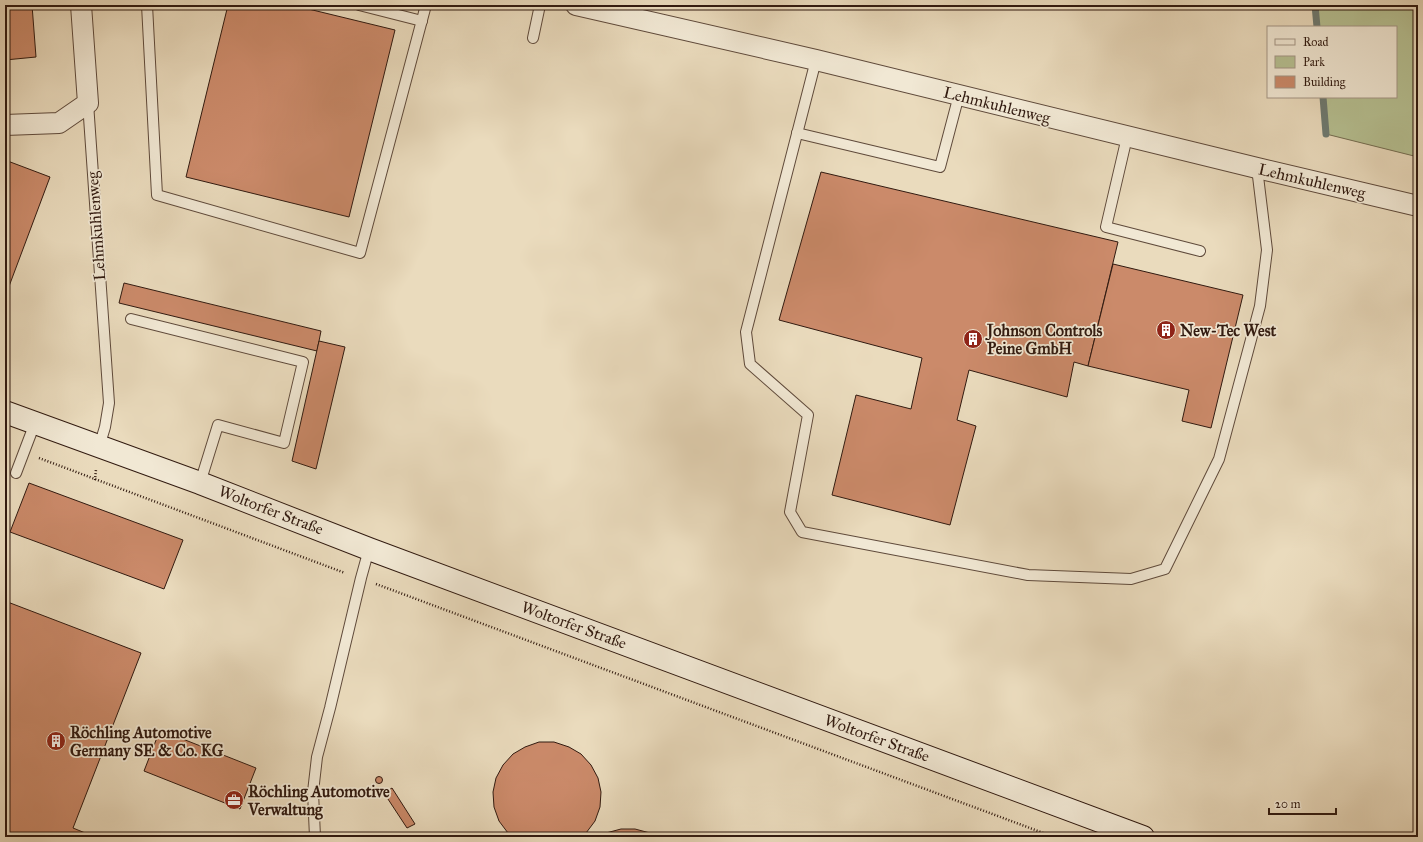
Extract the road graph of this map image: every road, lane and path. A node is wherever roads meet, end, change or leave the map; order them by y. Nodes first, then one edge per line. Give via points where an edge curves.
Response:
1 (81, 5) edge
2 (147, 5) edge
3 (358, 5) edge
4 (426, 5) edge
5 (540, 5) edge
6 (576, 5) edge
7 (422, 21) junction
8 (533, 38) dead end
9 (816, 60) junction
10 (960, 96) junction
11 (88, 103) junction
12 (5, 125) edge
13 (797, 133) junction
14 (1128, 137) junction
15 (1257, 168) junction
16 (1418, 206) edge
17 (1200, 251) dead end
18 (131, 318) dead end
19 (5, 412) edge
20 (35, 423) junction
21 (99, 447) junction
22 (23, 452) junction
23 (16, 473) dead end
24 (200, 483) junction
25 (369, 549) junction
26 (360, 578) junction
27 (315, 837) edge
28 (1054, 837) edge
29 (1143, 837) edge

1 - 11 street, Lehmkuhlenweg
2 - 7 lane via 157,195 360,253
3 - 7 lane
4 - 7 lane
5 - 8 lane
6 - 9 street, Lehmkuhlenweg
9 - 10 street, Lehmkuhlenweg
9 - 13 lane
10 - 13 lane via 940,167
10 - 14 street, Lehmkuhlenweg
11 - 12 street via 59,122
11 - 21 lane, Lehmkuhlenweg via 109,403
13 - 15 lane via 746,332 750,364 808,415 790,512 802,532 1028,575 1131,579 1165,569 1219,459 1260,306 1267,250
14 - 15 street, Lehmkuhlenweg
14 - 17 lane via 1106,227
15 - 16 street, Lehmkuhlenweg
18 - 24 lane via 303,362 284,443 218,425
19 - 20 main road, Woltorfer Straße
20 - 21 main road, Woltorfer Straße
20 - 22 lane
21 - 24 main road, Woltorfer Straße
22 - 23 lane
22 - 26 path
24 - 25 main road, Woltorfer Straße
25 - 26 lane
25 - 29 main road, Woltorfer Straße
26 - 27 lane via 317,757 313,792
26 - 28 path

